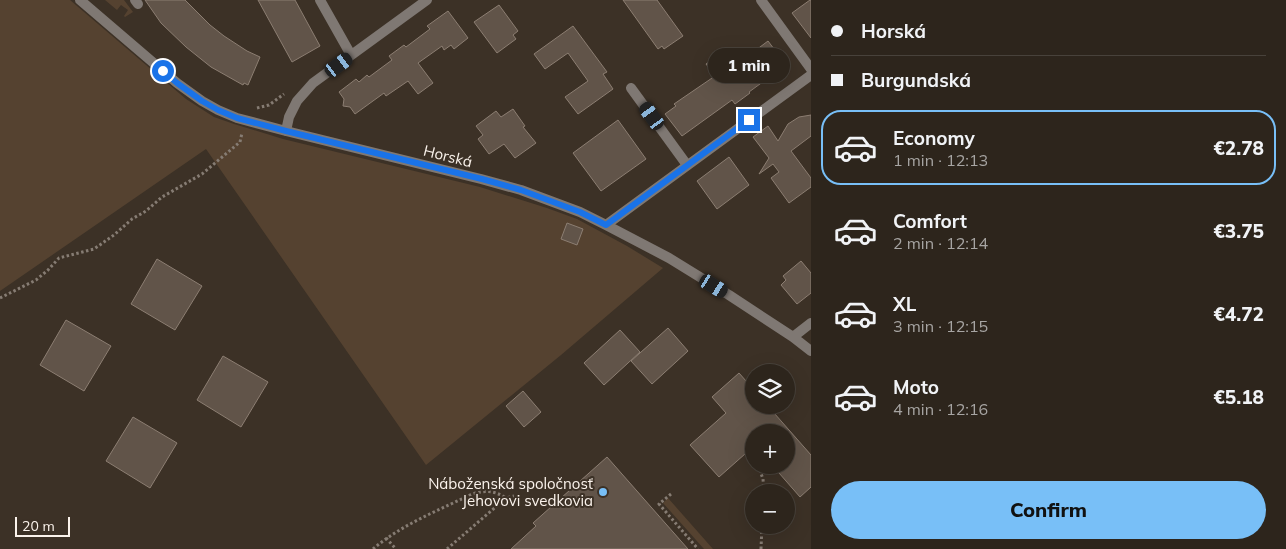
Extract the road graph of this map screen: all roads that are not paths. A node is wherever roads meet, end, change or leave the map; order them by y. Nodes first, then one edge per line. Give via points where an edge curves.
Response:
1 (80, 0) edge
2 (320, 0) edge
3 (427, 0) edge
4 (761, 0) edge
5 (351, 55) junction
6 (811, 69) edge
7 (811, 75) edge
8 (631, 88) dead end
9 (286, 131) junction
10 (687, 165) junction
11 (606, 225) junction
12 (811, 323) edge
13 (793, 337) junction
14 (811, 351) edge

1 - 9 street, Horská via 190,93 218,110
2 - 5 street
3 - 5 street
4 - 6 street
5 - 9 street via 314,83 297,101
7 - 10 street
8 - 10 street
9 - 11 street, Horská via 521,190
10 - 11 street
11 - 13 street, Horská via 669,258
12 - 13 street
13 - 14 street, Horská

